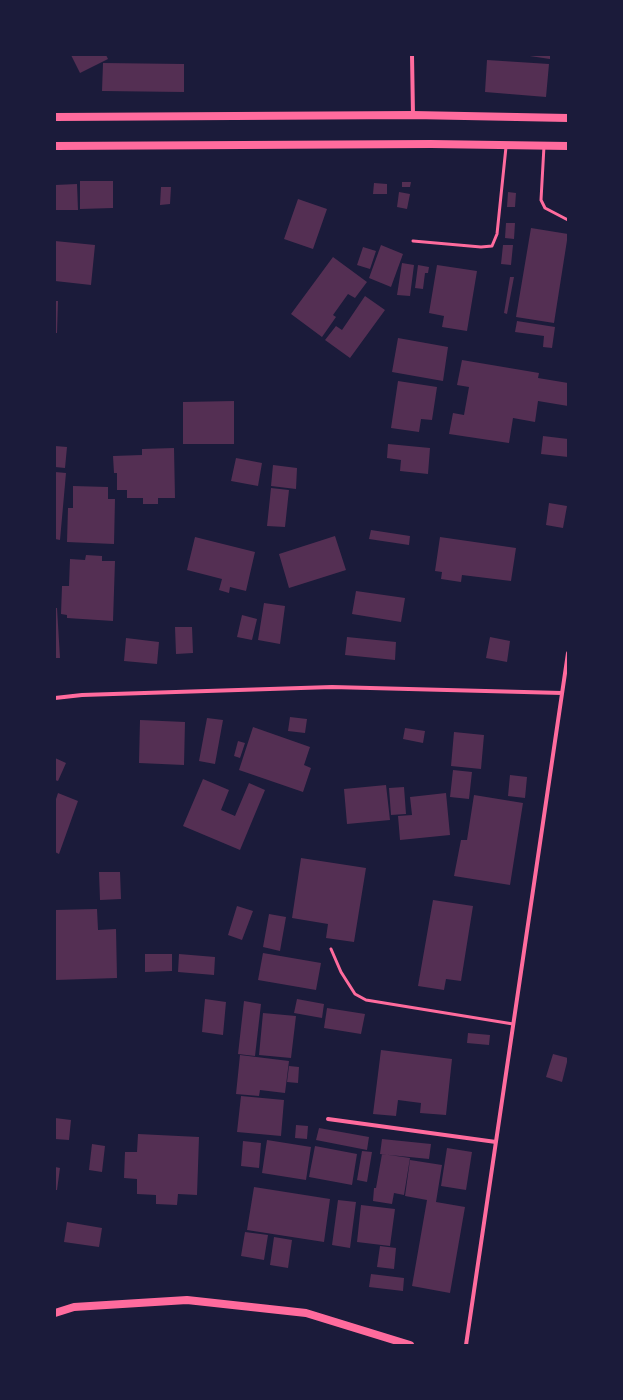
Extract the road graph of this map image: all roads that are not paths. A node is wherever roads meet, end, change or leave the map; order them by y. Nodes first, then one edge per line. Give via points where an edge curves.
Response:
1 (412, 55) edge
2 (413, 115) junction
3 (55, 117) edge
4 (568, 118) edge
5 (506, 145) junction
6 (544, 145) junction
7 (55, 146) edge
8 (568, 146) edge
9 (568, 220) edge
10 (413, 241) dead end
11 (568, 653) edge
12 (562, 694) junction
13 (55, 698) edge
14 (331, 949) dead end
15 (513, 1024) junction
16 (328, 1120) dead end
17 (496, 1142) junction
18 (55, 1313) edge
19 (410, 1345) edge
20 (466, 1345) edge

1 - 2 street
2 - 3 main road
2 - 4 main road
5 - 6 main road
5 - 7 main road
5 - 10 lane via 497,234 492,246
6 - 8 main road
6 - 9 lane via 541,200 545,208
11 - 12 street
12 - 13 street via 332,687
12 - 15 street
14 - 15 lane via 355,994 366,1000
15 - 17 street
16 - 17 street
17 - 20 street
18 - 19 main road via 74,1307 187,1300 306,1312

